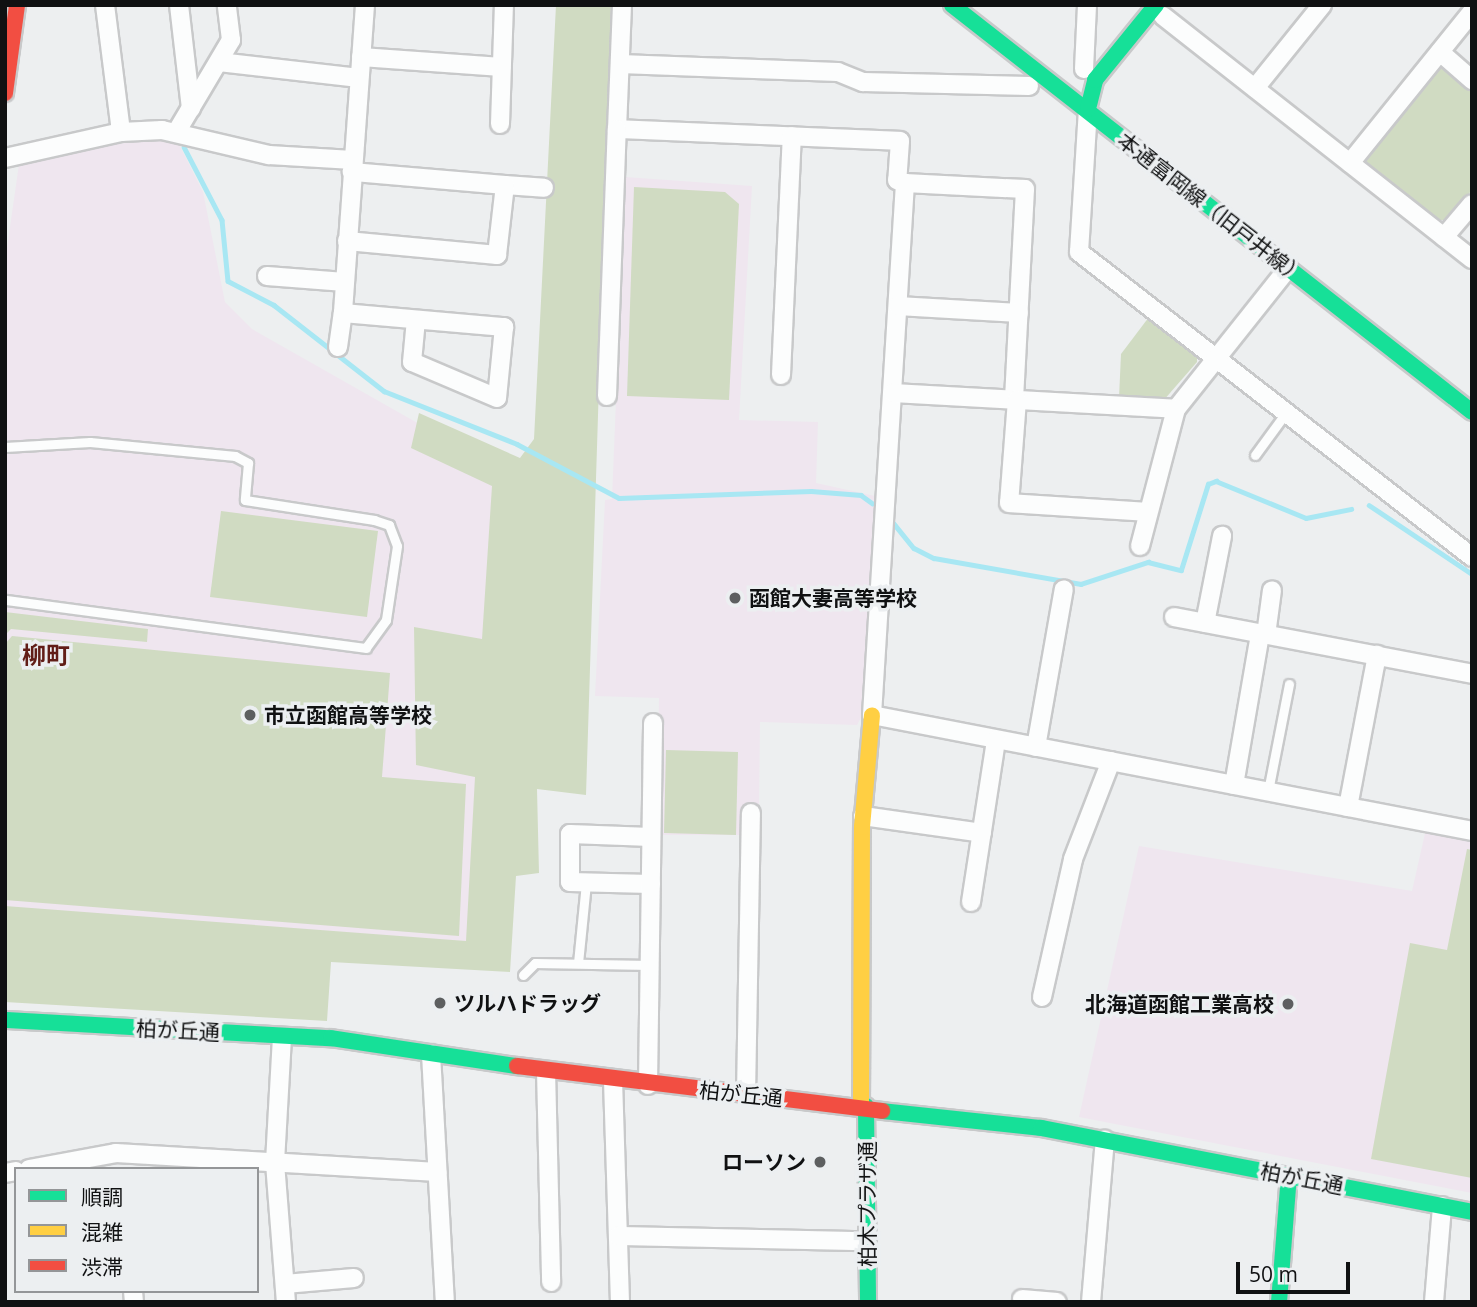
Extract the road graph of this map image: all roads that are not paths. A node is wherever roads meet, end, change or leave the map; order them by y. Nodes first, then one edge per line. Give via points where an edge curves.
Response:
1 (17, 5) edge
2 (105, 5) edge
3 (179, 5) edge
4 (227, 5) edge
5 (365, 5) edge
6 (505, 5) edge
7 (622, 5) edge
8 (952, 5) edge
9 (1087, 5) edge
10 (1322, 5) edge
11 (1156, 9) edge
12 (1472, 12) edge
13 (1440, 52) junction
14 (361, 57) junction
15 (219, 62) junction
16 (620, 64) junction
17 (502, 66) junction
18 (1084, 69) dead end
19 (359, 78) junction
20 (1472, 80) edge
21 (1029, 86) dead end
22 (1255, 88) junction
23 (5, 93) edge
24 (191, 108) junction
25 (1088, 109) junction
26 (500, 124) dead end
27 (617, 129) junction
28 (177, 131) junction
29 (121, 132) junction
30 (792, 136) junction
31 (5, 158) edge
32 (1350, 163) junction
33 (353, 166) junction
34 (905, 183) junction
35 (505, 185) junction
36 (544, 188) dead end
37 (1472, 204) edge
38 (1444, 237) junction
39 (347, 241) junction
40 (1472, 259) edge
41 (1288, 268) junction
42 (267, 276) dead end
43 (345, 282) junction
44 (898, 306) junction
45 (342, 313) junction
46 (1019, 313) junction
47 (416, 320) junction
48 (338, 347) dead end
49 (1215, 359) junction
50 (781, 375) dead end
51 (893, 393) junction
52 (607, 396) dead end
53 (1016, 400) junction
54 (1470, 407) edge
55 (1176, 409) junction
56 (1285, 414) junction
57 (5, 447) edge
58 (1255, 455) dead end
59 (1148, 512) junction
60 (1222, 536) dead end
61 (1140, 546) dead end
62 (1472, 557) edge
63 (1064, 589) dead end
64 (1272, 590) dead end
65 (5, 600) edge
66 (1174, 617) dead end
67 (1205, 623) junction
68 (1263, 634) junction
69 (1377, 655) junction
70 (1472, 674) edge
71 (1289, 684) dead end
72 (872, 715) junction
73 (653, 723) dead end
74 (996, 740) junction
75 (1036, 747) junction
76 (1111, 761) junction
77 (1234, 785) junction
78 (1268, 792) junction
79 (1348, 807) junction
80 (751, 813) dead end
81 (863, 816) junction
82 (1472, 831) edge
83 (982, 833) junction
84 (652, 837) junction
85 (586, 883) junction
86 (651, 884) junction
87 (971, 902) dead end
88 (578, 963) junction
89 (650, 965) junction
90 (523, 975) dead end
91 (1042, 997) dead end
92 (5, 1020) edge
93 (282, 1037) junction
94 (431, 1054) junction
95 (546, 1071) junction
96 (612, 1080) junction
97 (649, 1085) junction
98 (746, 1095) junction
99 (864, 1106) junction
100 (1105, 1140) junction
101 (117, 1161) edge
102 (275, 1163) junction
103 (51, 1167) edge
104 (437, 1172) junction
105 (1289, 1176) junction
106 (1442, 1206) junction
107 (1472, 1212) edge
108 (618, 1236) junction
109 (867, 1241) junction
110 (354, 1279) dead end
111 (551, 1282) dead end
112 (286, 1293) edge
113 (1022, 1299) dead end
114 (445, 1302) edge
115 (620, 1302) edge
116 (868, 1302) edge
117 (1057, 1302) edge
118 (1091, 1302) edge
119 (1279, 1302) edge
120 (1434, 1302) edge

1 - 23 street
2 - 29 street
3 - 24 street
4 - 15 street via 231,40
5 - 14 street
6 - 17 street
7 - 16 street
8 - 25 street, 本通富岡線（旧戸井線）
9 - 18 street
10 - 22 street
11 - 22 street
11 - 25 street via 1095,80
12 - 13 street
13 - 20 street
13 - 32 street
14 - 17 street
14 - 19 street
15 - 19 street
15 - 24 street
16 - 21 street via 838,72 863,82
16 - 27 street
17 - 26 street
19 - 33 street
22 - 32 street
24 - 28 street
25 - 41 street, 本通富岡線（旧戸井線）
25 - 49 street via 1079,252
27 - 30 street
27 - 52 street
28 - 29 street
28 - 33 street via 269,155
29 - 31 street
30 - 34 street via 900,141 897,180
30 - 50 street
32 - 38 street
33 - 35 street
33 - 39 street
34 - 44 street
34 - 46 street via 1025,189
35 - 36 street
35 - 39 street via 498,255
37 - 38 street
38 - 40 street
39 - 43 street
41 - 49 street
41 - 54 street, 本通富岡線（旧戸井線）
42 - 43 street
43 - 45 street
44 - 46 street
44 - 51 street
45 - 47 street
45 - 48 street
46 - 53 street
47 - 47 street via 504,327 497,398 412,362
49 - 55 street
49 - 56 street
51 - 53 street
51 - 72 street
53 - 55 street
53 - 59 street via 1009,503
55 - 59 street
56 - 58 lane
56 - 62 street
57 - 65 lane via 90,442 235,456 248,463 245,500 374,520 389,525 397,546 386,620 366,648
59 - 61 street
60 - 67 street
63 - 75 street
64 - 68 street
66 - 67 street
67 - 68 street
68 - 69 street
68 - 77 street
69 - 70 street
69 - 79 street
71 - 78 lane
72 - 74 street
72 - 81 street, 柏木プラザ通
73 - 84 street
74 - 75 street
74 - 83 street
75 - 76 street
76 - 77 street
76 - 91 street via 1073,859
77 - 78 street
78 - 79 street
79 - 82 street
80 - 98 street
81 - 83 street
81 - 99 street, 柏木プラザ通
83 - 87 street
84 - 85 street via 570,834 570,882
84 - 86 street
85 - 86 street
85 - 88 lane
86 - 89 street
88 - 89 lane
88 - 90 lane via 536,962
89 - 97 street
92 - 93 street, 柏が丘通
93 - 94 street, 柏が丘通
93 - 102 street
94 - 95 street, 柏が丘通
94 - 104 street
95 - 96 street, 柏が丘通
95 - 111 street
96 - 97 street, 柏が丘通
96 - 108 street
97 - 98 street, 柏が丘通
98 - 99 street, 柏が丘通
99 - 100 street, 柏が丘通
99 - 109 street, 柏木プラザ通
100 - 105 street, 柏が丘通
100 - 118 street
101 - 102 street
101 - 103 street
102 - 104 street
102 - 112 street
104 - 114 street
105 - 106 street, 柏が丘通
105 - 119 street
106 - 107 street, 柏が丘通
106 - 120 street
108 - 109 street
108 - 115 street
109 - 116 street, 柏木プラザ通
110 - 112 street
113 - 117 street

